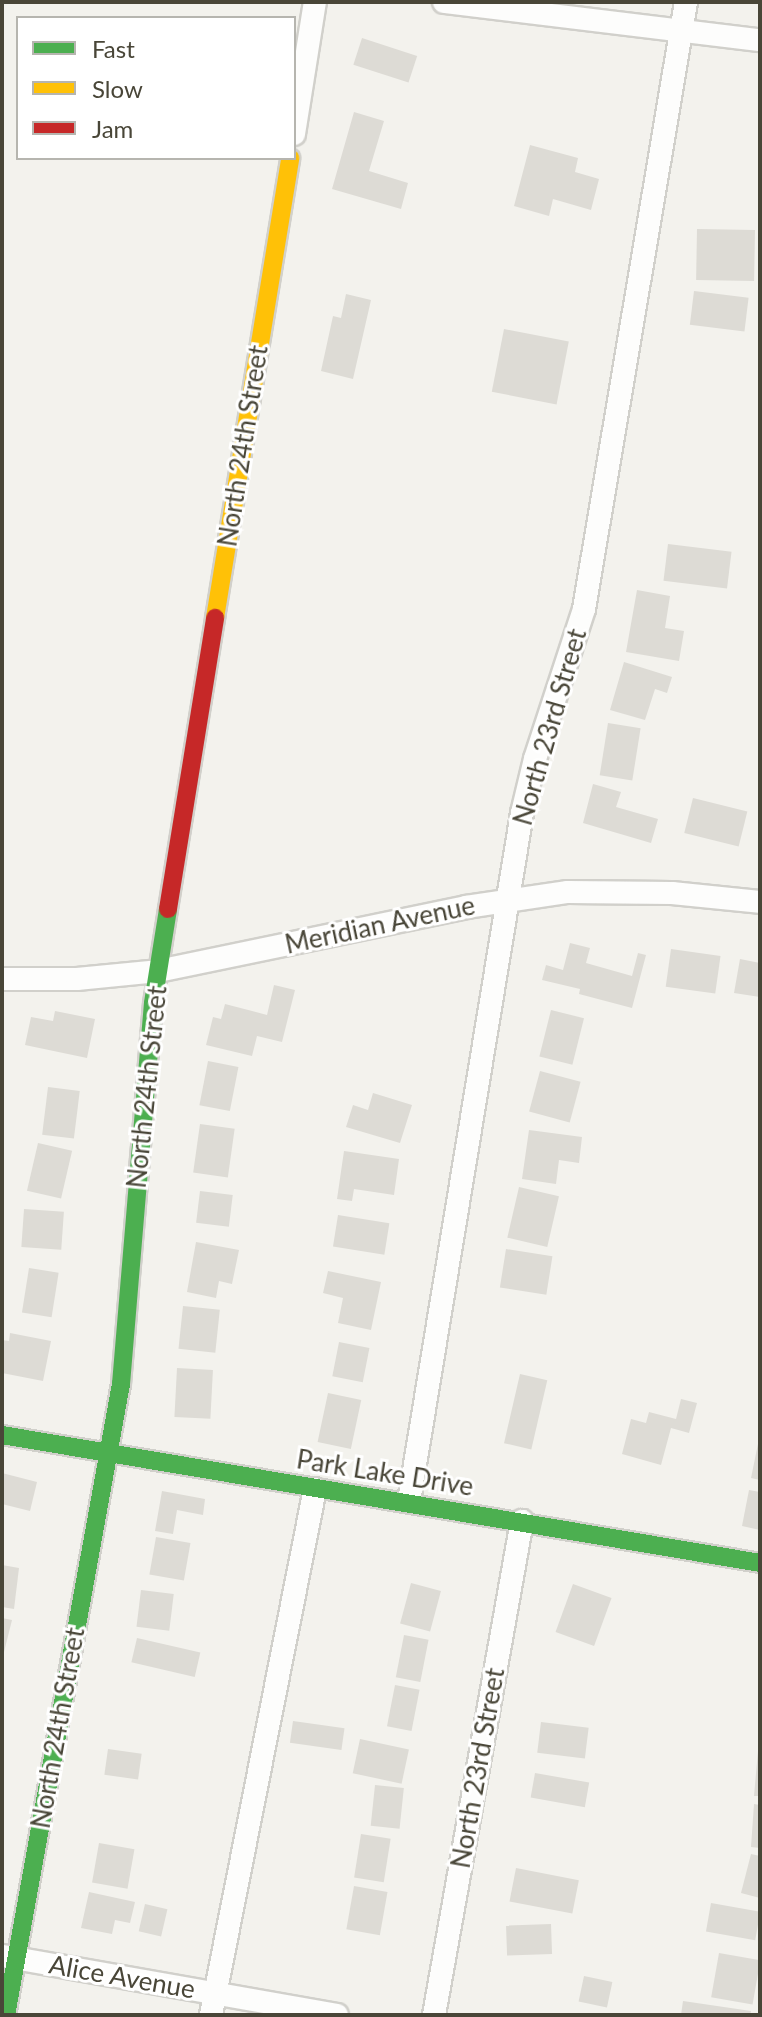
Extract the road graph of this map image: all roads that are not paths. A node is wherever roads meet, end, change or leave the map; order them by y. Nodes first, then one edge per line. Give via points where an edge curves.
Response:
1 (315, 2) edge
2 (444, 2) edge
3 (686, 2) edge
4 (681, 30) junction
5 (760, 40) edge
6 (296, 121) edge
7 (290, 160) edge
8 (507, 899) junction
9 (760, 902) edge
10 (158, 971) junction
11 (2, 979) edge
12 (2, 1435) edge
13 (106, 1455) junction
14 (315, 1489) junction
15 (409, 1501) junction
16 (522, 1521) junction
17 (760, 1563) edge
18 (9, 1957) edge
19 (213, 2004) edge
20 (6, 2015) edge
21 (337, 2015) edge
22 (434, 2015) edge

1 - 6 street
2 - 4 street
3 - 4 street, North 23rd Street
4 - 5 street
4 - 8 street, North 23rd Street via 584,609 535,759
7 - 10 street, North 24th Street
8 - 9 street, Meridian Avenue via 568,892
8 - 10 street, Meridian Avenue
8 - 15 street, North 23rd Street
10 - 11 street, Meridian Avenue
10 - 13 street, North 24th Street via 128,1335
12 - 13 street, Park Lake Drive
13 - 14 street, Park Lake Drive
13 - 18 street, North 24th Street
14 - 15 street, Park Lake Drive
14 - 19 street
15 - 16 street, Park Lake Drive
16 - 17 street, Park Lake Drive
16 - 22 street, North 23rd Street
18 - 19 street, Alice Avenue
18 - 20 street, North 24th Street
19 - 21 street, Alice Avenue

